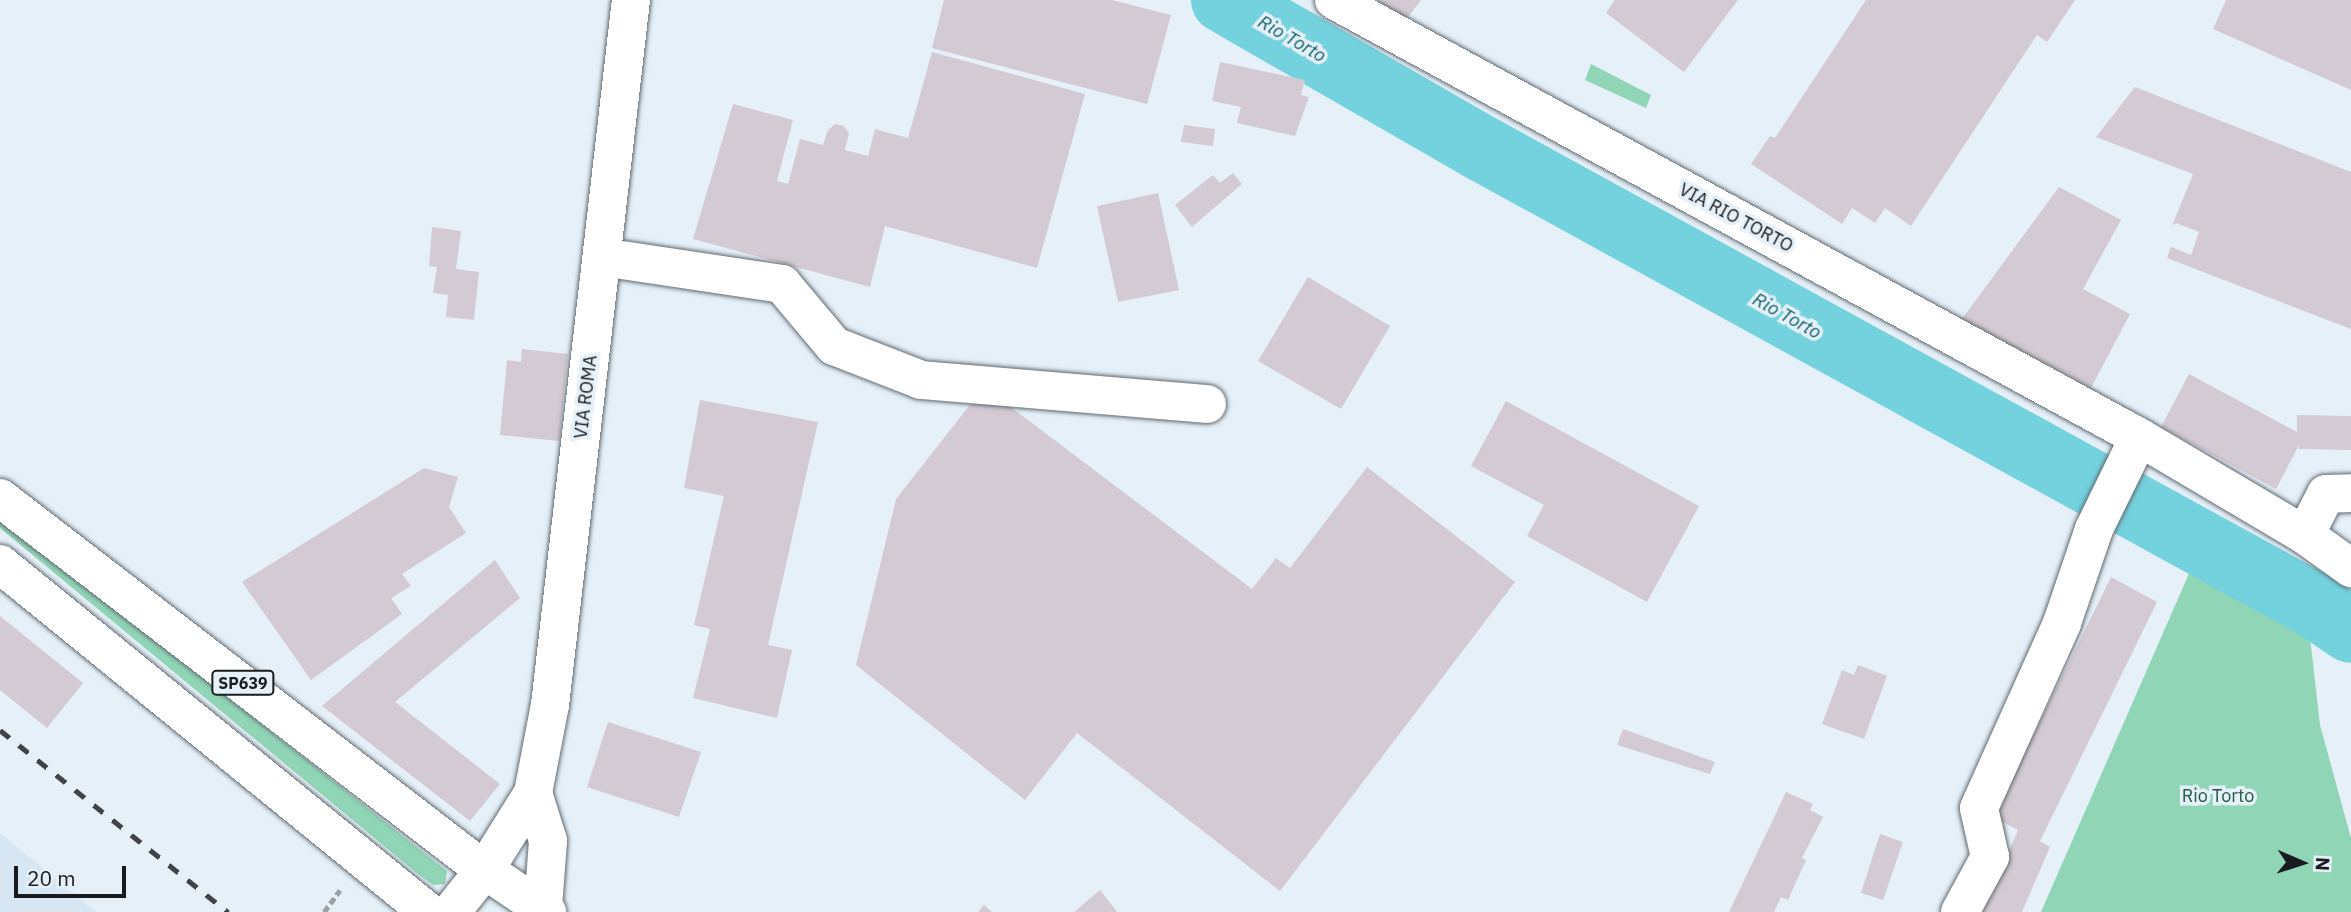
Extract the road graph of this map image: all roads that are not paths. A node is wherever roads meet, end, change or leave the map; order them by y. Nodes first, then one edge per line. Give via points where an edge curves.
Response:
1 (631, 0) edge
2 (1334, 0) edge
3 (602, 257) junction
4 (1207, 404) dead end
5 (2139, 437) junction
6 (2351, 494) edge
7 (0, 498) edge
8 (2305, 536) junction
9 (0, 564) edge
10 (2351, 568) edge
11 (533, 793) junction
12 (486, 868) junction
13 (545, 910) edge
14 (428, 912) edge
15 (451, 912) edge
16 (1960, 912) edge

1 - 3 street, VIA ROMA
2 - 5 street, VIA RIO TORTO
3 - 4 street via 782,284 834,346 921,380
3 - 11 street, VIA ROMA via 550,705
5 - 8 street, VIA RIO TORTO
5 - 16 street via 2094,529 2062,623 1979,808 1990,857
6 - 8 street via 2326,494
7 - 12 street, SP639
8 - 10 street, VIA RIO TORTO
9 - 14 street
11 - 12 street, VIA ROMA
11 - 13 street, VIA ROMA via 548,841
12 - 13 street, SP639
12 - 15 street, VIA ROMA

